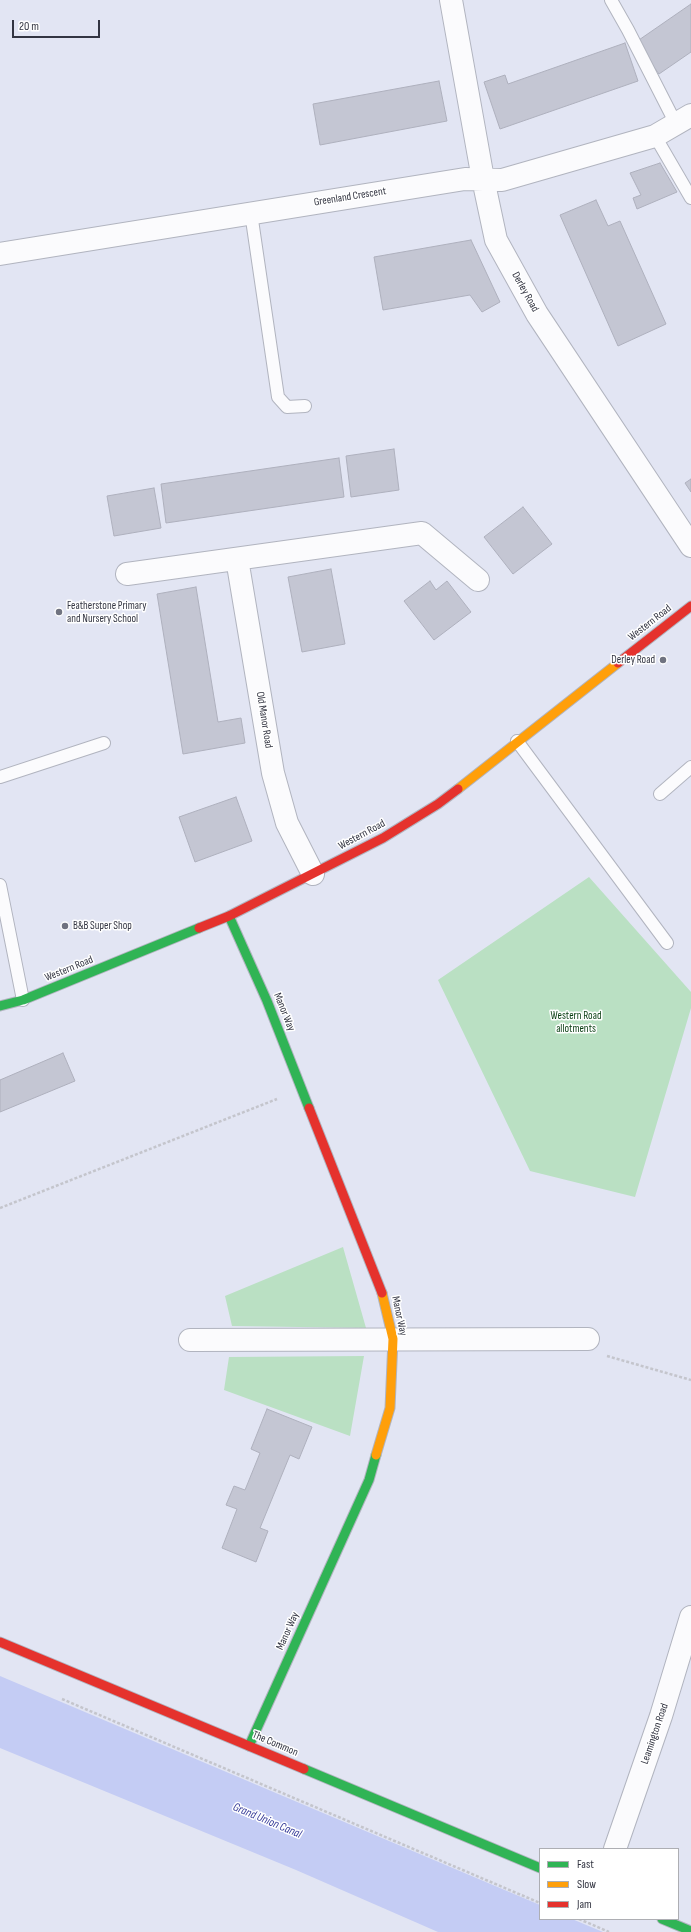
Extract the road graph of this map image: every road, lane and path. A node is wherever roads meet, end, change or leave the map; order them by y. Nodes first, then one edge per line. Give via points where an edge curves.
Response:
1 (451, 0) edge
2 (611, 0) edge
3 (684, 120) edge
4 (655, 136) junction
5 (483, 179) junction
6 (691, 198) edge
7 (251, 213) junction
8 (0, 254) edge
9 (305, 406) dead end
10 (691, 546) edge
11 (237, 559) junction
12 (127, 574) dead end
13 (478, 580) dead end
14 (691, 606) edge
15 (517, 741) junction
16 (104, 743) dead end
17 (691, 767) edge
18 (0, 777) edge
19 (660, 794) dead end
20 (313, 874) junction
21 (0, 885) edge
22 (229, 916) junction
23 (667, 943) dead end
24 (23, 1000) junction
25 (0, 1006) edge
26 (302, 1089) junction
27 (0, 1208) edge
28 (393, 1339) junction
29 (588, 1339) joint
30 (190, 1340) dead end
31 (691, 1380) edge
32 (691, 1618) edge
33 (0, 1642) edge
34 (58, 1697) dead end
35 (249, 1746) junction
36 (615, 1848) edge
37 (539, 1868) edge
38 (539, 1903) edge
39 (581, 1920) edge
40 (664, 1920) edge
41 (691, 1931) edge
42 (610, 1932) edge

1 - 5 street, Derley Road
2 - 3 lane
3 - 4 street, Greenland Crescent
4 - 5 street, Greenland Crescent via 502,180
4 - 6 lane
5 - 7 street, Greenland Crescent via 465,178
5 - 10 street, Derley Road via 496,240 537,314
7 - 8 street, Greenland Crescent
7 - 9 lane via 278,397 287,407
11 - 12 street
11 - 13 street via 422,533
11 - 20 street, Old Manor Road via 273,773 287,823
14 - 15 street, Western Road
15 - 20 street, Western Road via 438,804 384,838
15 - 23 lane
16 - 18 lane
17 - 19 lane
20 - 22 street, Western Road
21 - 24 lane
22 - 24 street, Western Road
22 - 26 street, Manor Way via 268,1001
24 - 25 street, Western Road
26 - 27 path
26 - 28 street, Manor Way via 385,1300
28 - 29 street
28 - 30 street
28 - 35 street, Manor Way via 390,1408 369,1480
29 - 31 path via 609,1358
32 - 36 street, Leamington Road via 661,1716
33 - 35 street, The Common
34 - 38 path
35 - 37 street, The Common
39 - 42 path
40 - 41 street

